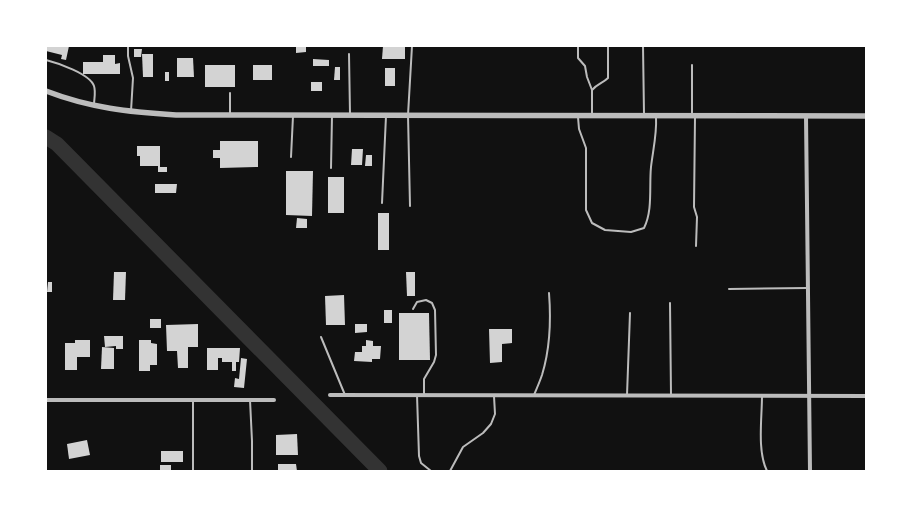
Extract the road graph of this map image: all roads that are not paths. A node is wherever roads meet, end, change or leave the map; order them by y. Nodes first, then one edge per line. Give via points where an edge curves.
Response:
1 (128, 46) edge
2 (412, 46) edge
3 (578, 46) edge
4 (608, 46) edge
5 (642, 46) edge
6 (349, 54) dead end
7 (46, 60) edge
8 (692, 66) dead end
9 (592, 90) junction
10 (46, 91) edge
11 (230, 93) dead end
12 (94, 106) junction
13 (131, 112) junction
14 (230, 115) junction
15 (294, 115) junction
16 (332, 115) junction
17 (350, 115) junction
18 (386, 115) junction
19 (408, 115) junction
20 (578, 115) junction
21 (592, 115) junction
22 (644, 116) junction
23 (656, 116) junction
24 (693, 116) junction
25 (806, 116) junction
26 (866, 116) edge
27 (291, 157) dead end
28 (331, 168) dead end
29 (382, 203) dead end
30 (410, 206) dead end
31 (696, 246) dead end
32 (729, 288) dead end
33 (808, 288) junction
34 (549, 293) dead end
35 (670, 303) dead end
36 (413, 309) dead end
37 (630, 314) dead end
38 (321, 337) dead end
39 (330, 395) dead end
40 (345, 395) junction
41 (417, 395) junction
42 (424, 395) junction
43 (494, 395) junction
44 (534, 395) junction
45 (627, 395) junction
46 (671, 395) junction
47 (762, 396) junction
48 (809, 396) junction
49 (866, 396) edge
50 (46, 400) edge
51 (193, 400) junction
52 (250, 400) junction
53 (274, 400) dead end
54 (193, 471) edge
55 (252, 471) edge
56 (430, 471) edge
57 (450, 471) edge
58 (767, 471) edge
59 (810, 471) edge

1 - 13 lane via 133,78
2 - 19 lane
3 - 9 lane via 578,58 585,66
4 - 9 lane via 608,78
5 - 22 lane
6 - 17 lane
7 - 12 lane via 58,63 89,79 94,87
8 - 24 lane
9 - 21 lane
10 - 12 street
11 - 14 lane
12 - 13 street
13 - 14 street
14 - 15 street
15 - 16 street
15 - 27 lane
16 - 17 street
16 - 28 lane
17 - 18 street
18 - 19 street
18 - 29 lane
19 - 20 street
19 - 30 lane
20 - 21 street
20 - 23 lane via 579,129 586,148 586,210 592,223 604,230 630,232 644,228 648,219
21 - 22 street
22 - 23 street
23 - 24 street
24 - 25 street
24 - 31 lane
25 - 26 street
25 - 33 street
32 - 33 lane
33 - 48 street
34 - 44 lane via 548,344 542,374
35 - 46 lane
36 - 42 lane via 421,300 435,304 436,355 424,379
37 - 45 lane
38 - 40 lane
39 - 40 street
40 - 41 street
41 - 42 street
41 - 56 lane via 419,456 421,463
42 - 43 street
43 - 44 street
43 - 57 lane via 495,414 491,424 484,433 463,447
44 - 45 street
45 - 46 street
46 - 47 street
47 - 48 street
47 - 58 lane via 761,442
48 - 49 street
48 - 59 street
50 - 51 street
51 - 52 street
51 - 54 lane
52 - 53 street
52 - 55 lane

